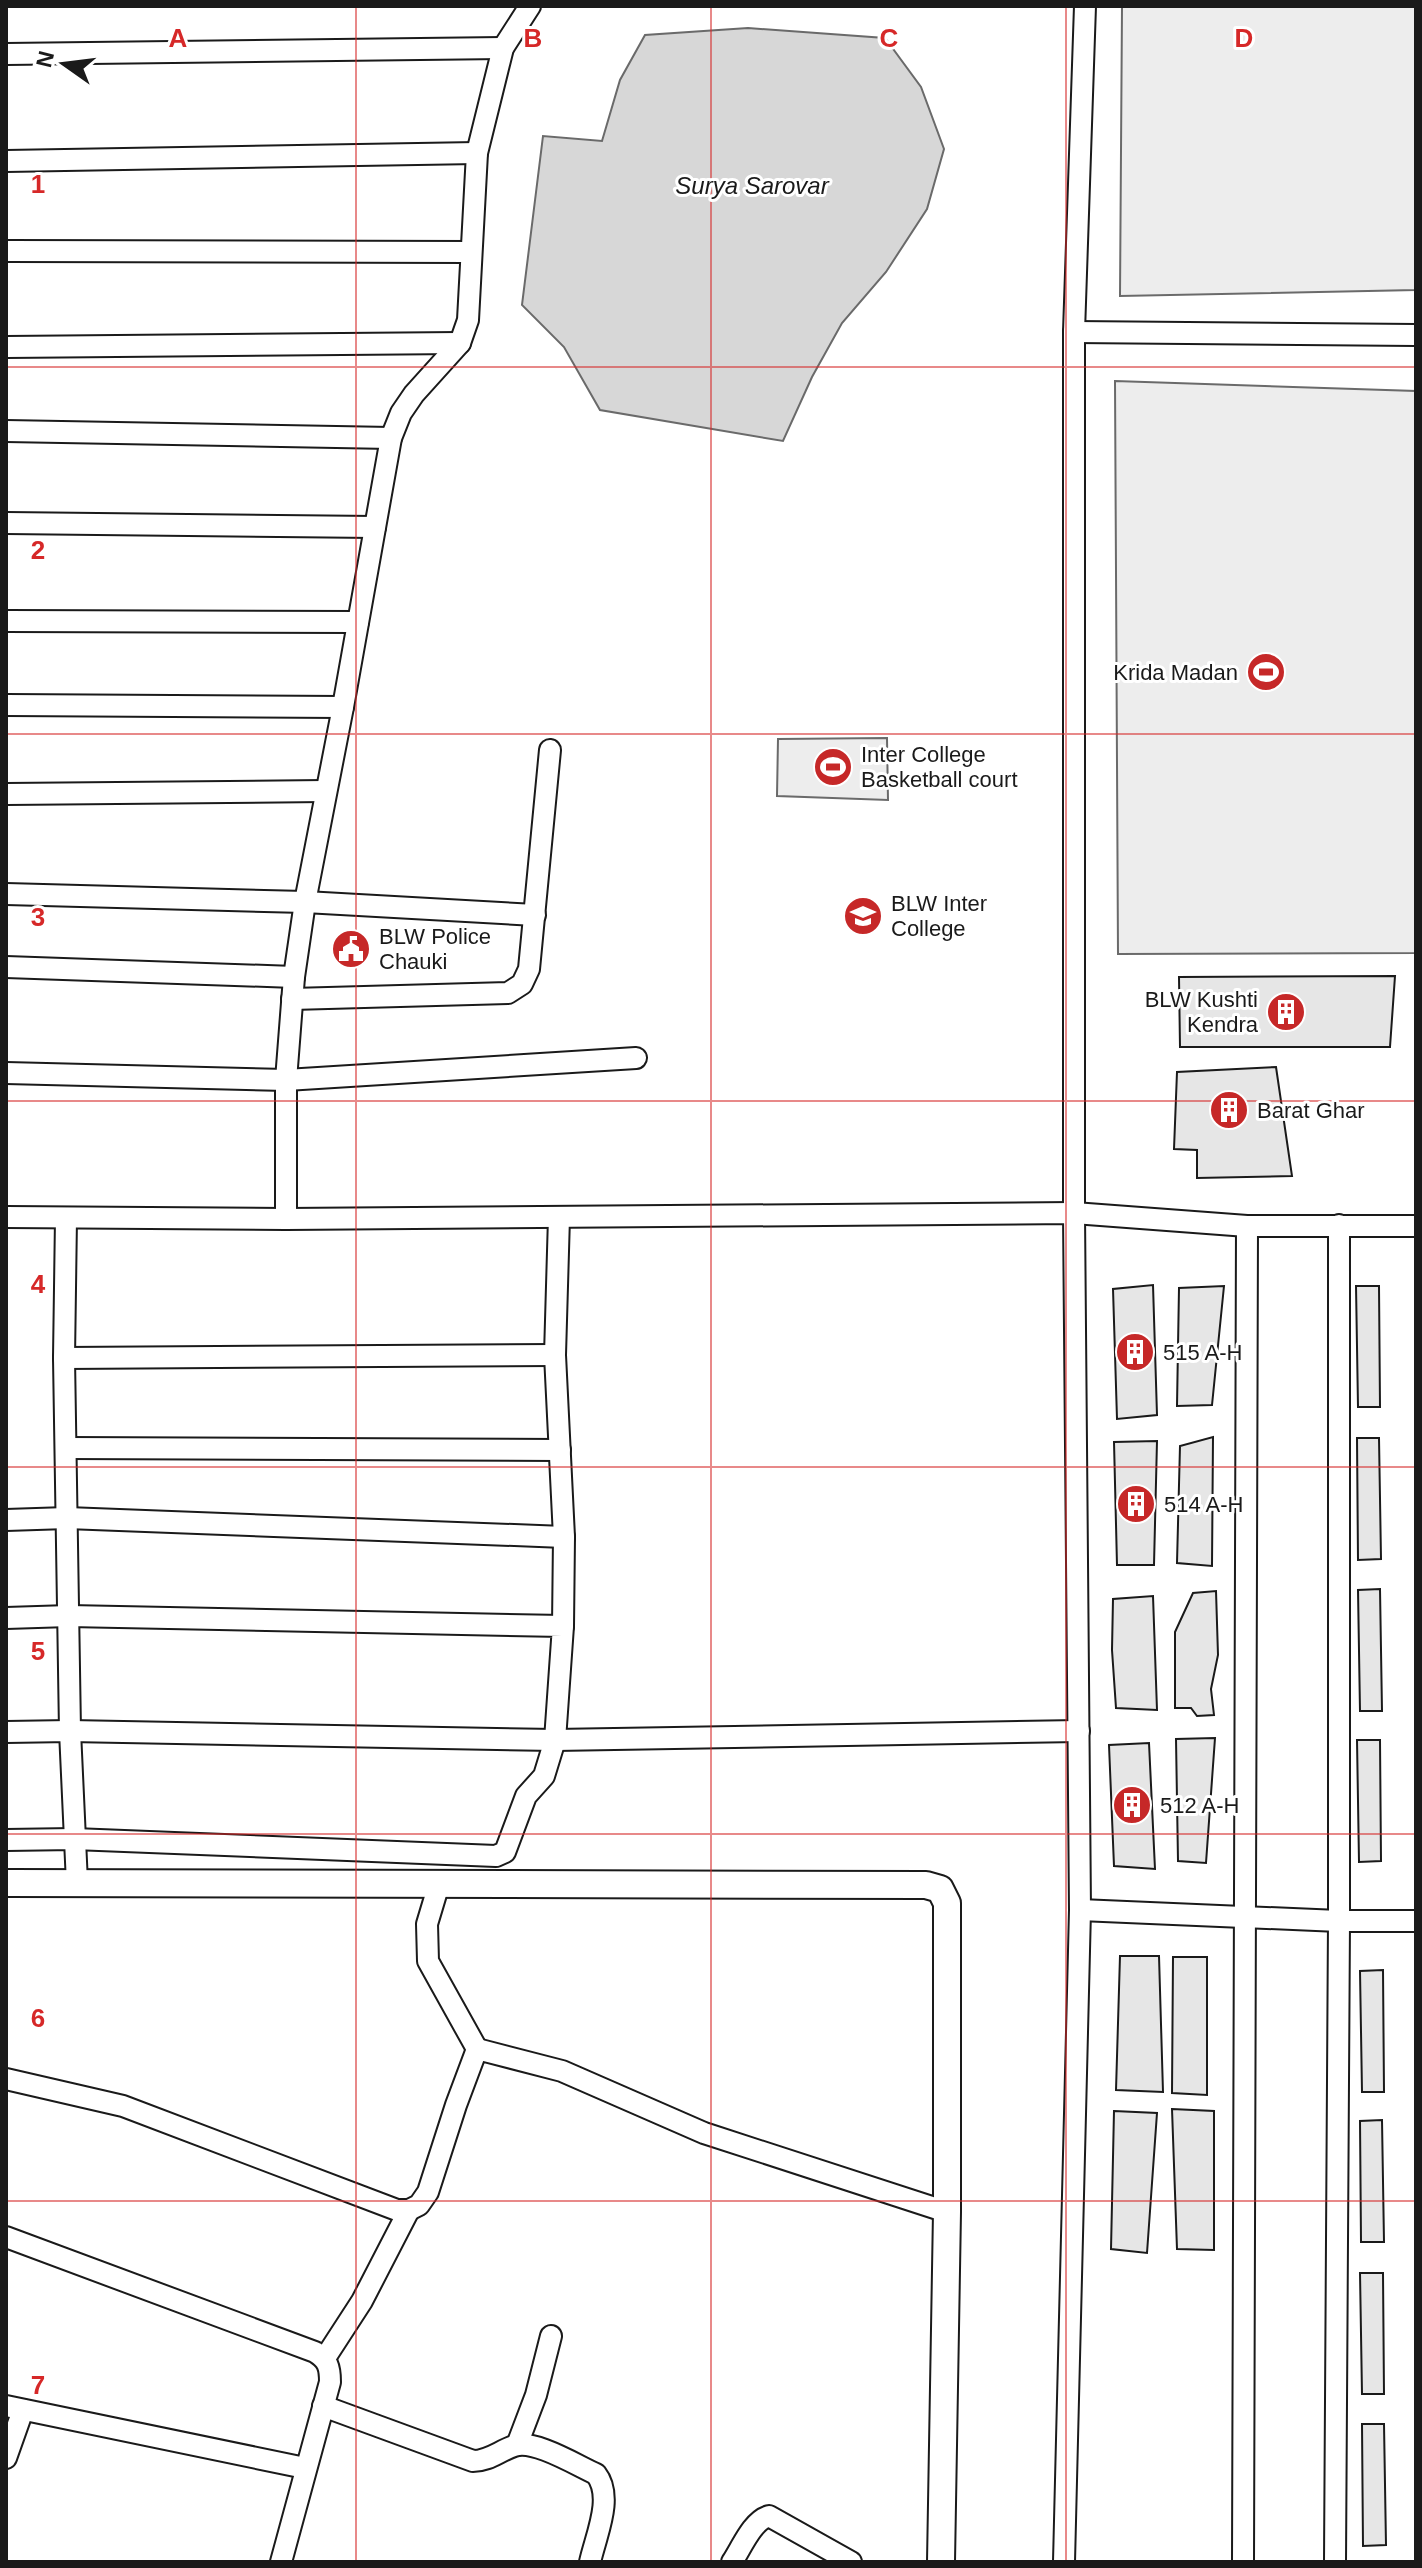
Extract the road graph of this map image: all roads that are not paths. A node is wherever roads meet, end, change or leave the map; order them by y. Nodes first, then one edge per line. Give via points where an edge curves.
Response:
1 (530, 6) edge
2 (1085, 6) edge
3 (503, 48) junction
4 (6, 54) edge
5 (477, 153) junction
6 (6, 161) edge
7 (6, 251) edge
8 (471, 252) junction
9 (1074, 332) junction
10 (1416, 335) edge
11 (460, 343) junction
12 (6, 347) edge
13 (6, 431) edge
14 (391, 438) junction
15 (6, 523) edge
16 (375, 527) junction
17 (6, 621) edge
18 (358, 622) junction
19 (6, 705) edge
20 (343, 707) junction
21 (550, 750) dead end
22 (325, 791) junction
23 (6, 794) edge
24 (6, 894) edge
25 (305, 902) junction
26 (535, 915) junction
27 (6, 967) edge
28 (294, 977) junction
29 (292, 999) junction
30 (636, 1058) dead end
31 (6, 1073) edge
32 (286, 1080) junction
33 (1074, 1213) junction
34 (6, 1217) edge
35 (559, 1217) junction
36 (66, 1218) junction
37 (286, 1219) junction
38 (1339, 1225) junction
39 (1247, 1226) junction
40 (1416, 1226) edge
41 (555, 1355) junction
42 (64, 1358) junction
43 (66, 1448) junction
44 (560, 1450) junction
45 (67, 1518) junction
46 (6, 1520) edge
47 (564, 1537) junction
48 (69, 1616) junction
49 (6, 1618) edge
50 (563, 1626) junction
51 (70, 1731) junction
52 (1079, 1731) junction
53 (6, 1732) edge
54 (555, 1740) junction
55 (74, 1839) junction
56 (6, 1840) edge
57 (6, 1883) edge
58 (77, 1883) junction
59 (439, 1884) junction
60 (1080, 1910) junction
61 (1245, 1917) junction
62 (1339, 1921) junction
63 (1416, 1921) edge
64 (477, 2049) junction
65 (6, 2079) edge
66 (409, 2210) junction
67 (947, 2212) junction
68 (6, 2237) edge
69 (551, 2336) dead end
70 (325, 2358) junction
71 (323, 2406) junction
72 (14, 2408) edge
73 (517, 2445) junction
74 (6, 2458) edge
75 (305, 2468) junction
76 (281, 2562) edge
77 (590, 2562) edge
78 (732, 2562) edge
79 (851, 2562) edge
80 (941, 2562) edge
81 (1064, 2562) edge
82 (1243, 2562) edge
83 (1335, 2562) edge

1 - 3 street
2 - 9 street
3 - 4 street
3 - 5 street
5 - 6 street
5 - 8 street
7 - 8 street
8 - 11 street via 468,320
9 - 10 street
9 - 33 street
11 - 12 street
11 - 14 street via 414,394
13 - 14 street
14 - 16 street
15 - 16 street
16 - 18 street
17 - 18 street
18 - 20 street
19 - 20 street
20 - 22 street
21 - 26 street
22 - 23 street
22 - 25 street
24 - 25 street
25 - 26 street
25 - 28 street
26 - 29 street via 529,969 522,984 508,993
27 - 28 street
28 - 29 street
29 - 32 street
30 - 32 street
31 - 32 street
32 - 37 street
33 - 35 street
33 - 39 street
33 - 52 street
34 - 36 street
35 - 37 street
35 - 41 street
36 - 37 street
36 - 42 street
38 - 39 street
38 - 40 street
38 - 62 street
39 - 61 street
41 - 42 street
41 - 44 street
42 - 43 street
43 - 44 street
43 - 45 street
44 - 47 street
45 - 46 street
45 - 47 street
45 - 48 street
47 - 50 street
48 - 49 street
48 - 50 street
48 - 51 street
50 - 54 street
51 - 53 street
51 - 54 street
51 - 55 street
52 - 54 street
52 - 60 street
54 - 55 street via 544,1776 526,1796 505,1852 496,1856
55 - 56 street
55 - 58 street
57 - 58 street
58 - 59 street
59 - 64 street via 427,1924 428,1961
59 - 67 street via 940,1889 947,1903
60 - 61 street
60 - 81 street
61 - 62 street
61 - 82 street
62 - 63 street
62 - 83 street
64 - 66 street via 428,2192
64 - 67 street via 562,2071 704,2133
65 - 66 street via 123,2106 397,2210
66 - 70 street via 362,2301
67 - 80 street
68 - 70 street
69 - 73 street
70 - 71 street via 330,2382
71 - 73 street via 473,2461
71 - 75 street
72 - 74 street
72 - 75 street
73 - 77 street via 550,2452 596,2474 603,2483
75 - 76 street
78 - 79 street via 761,2518 769,2516

